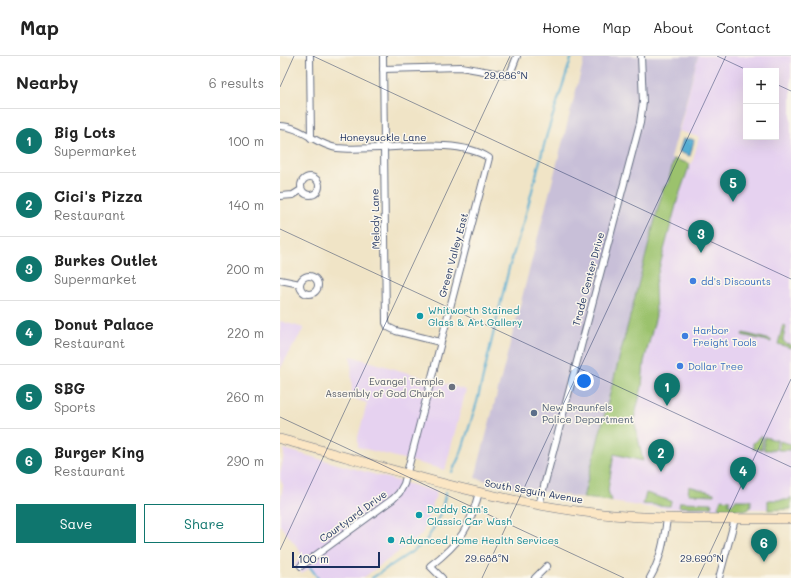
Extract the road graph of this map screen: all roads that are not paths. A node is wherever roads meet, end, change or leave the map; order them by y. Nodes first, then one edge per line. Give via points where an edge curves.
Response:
1 (310, 56) edge
2 (383, 56) edge
3 (517, 56) edge
4 (641, 56) edge
5 (383, 69) junction
6 (280, 126) edge
7 (311, 138) junction
8 (384, 147) junction
9 (488, 157) joint
10 (301, 190) dead end
11 (280, 196) edge
12 (280, 280) edge
13 (300, 284) dead end
14 (440, 342) junction
15 (280, 439) edge
16 (407, 474) junction
17 (479, 492) junction
18 (539, 505) junction
19 (667, 518) junction
20 (735, 519) junction
21 (791, 519) edge
22 (301, 566) dead end
23 (547, 566) dead end
24 (442, 578) edge
25 (534, 578) edge
26 (650, 578) edge
27 (720, 578) edge

1 - 7 street
2 - 5 street, Melody Lane
3 - 5 street via 510,74 502,75 461,67
4 - 18 street, Trade Center Drive via 643,102 640,123
5 - 8 street, Melody Lane
6 - 7 street, Honeysuckle Lane via 296,130
7 - 8 street, Honeysuckle Lane via 337,148
8 - 9 street, Honeysuckle Lane via 459,147
8 - 14 street, Melody Lane via 386,323 396,331
9 - 14 street, Green Valley East
10 - 11 street via 293,195
12 - 13 street
14 - 16 street, Green Valley East
15 - 16 main road, South Seguin Avenue
16 - 17 main road, South Seguin Avenue
16 - 22 street, Courtyard Drive via 402,489 393,499
17 - 18 main road, South Seguin Avenue
17 - 24 street via 472,517 463,534 452,548 430,566
18 - 19 main road, South Seguin Avenue via 602,514
19 - 20 main road, South Seguin Avenue
19 - 26 street via 662,553
20 - 21 main road, South Seguin Avenue
20 - 27 street
23 - 25 street

